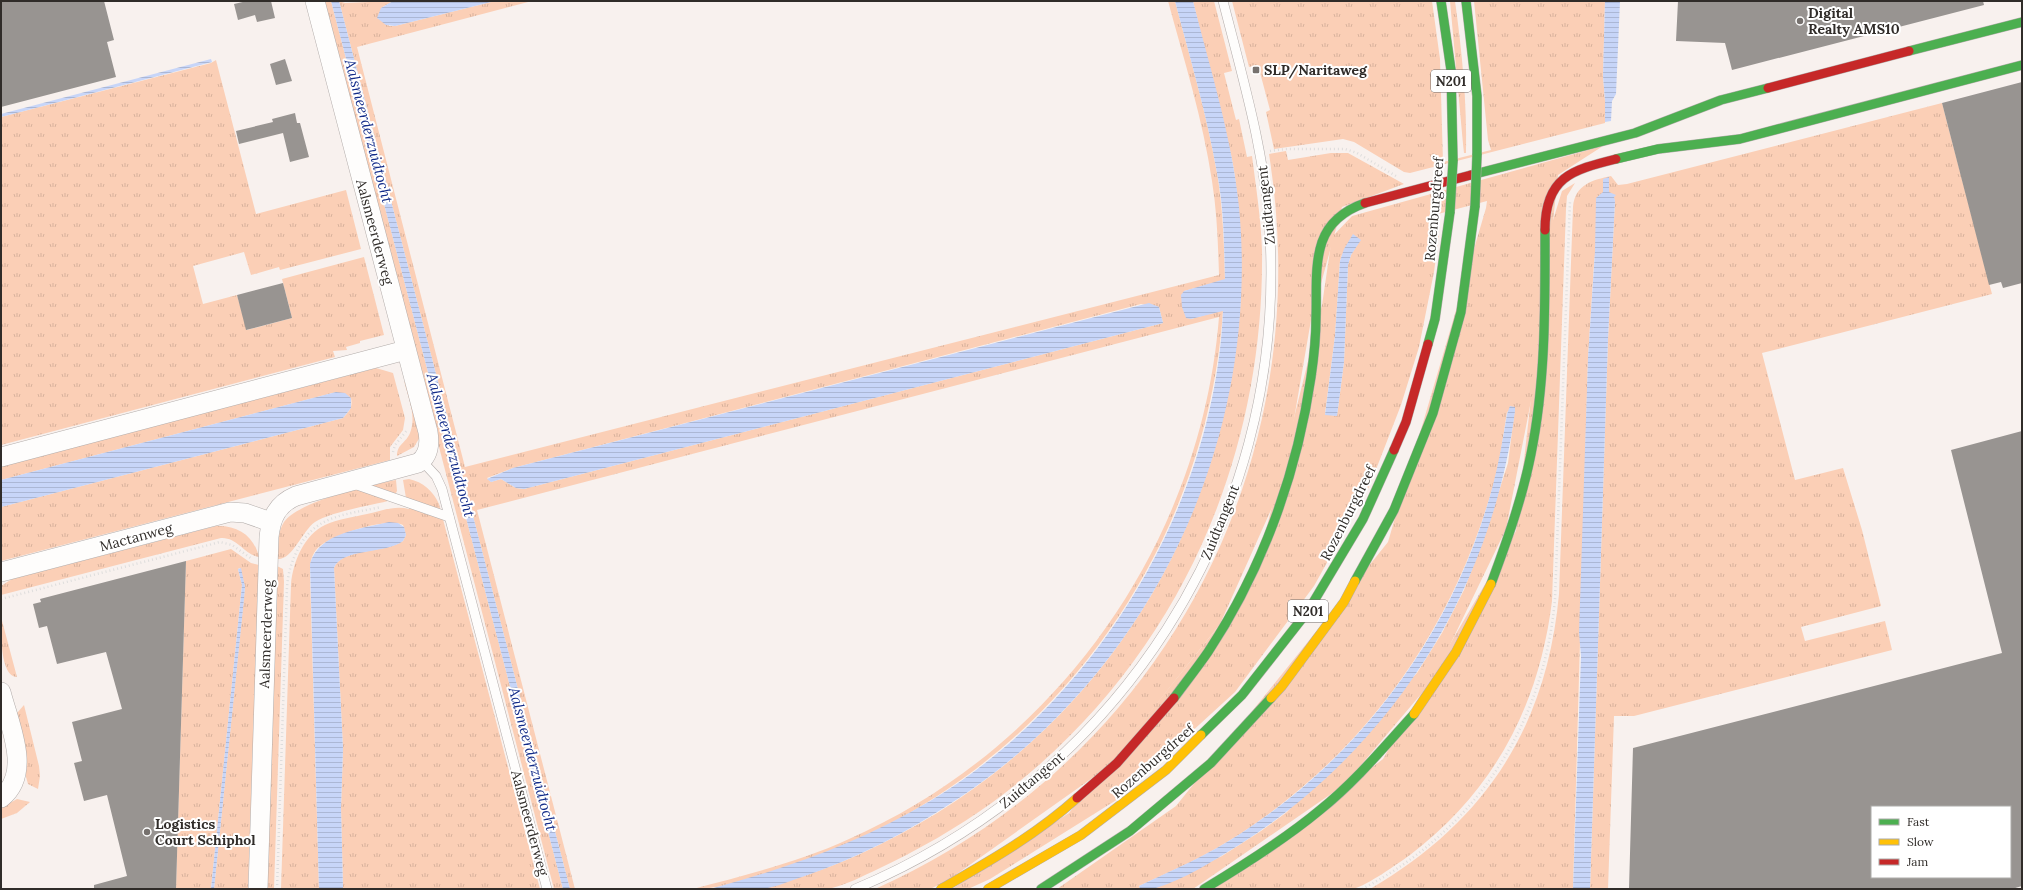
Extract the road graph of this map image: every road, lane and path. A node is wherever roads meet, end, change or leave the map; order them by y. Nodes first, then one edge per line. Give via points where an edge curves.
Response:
1 (315, 1) edge
2 (1223, 1) edge
3 (1441, 1) edge
4 (1466, 1) edge
5 (2022, 22) edge
6 (2022, 65) edge
7 (1330, 149) dead end
8 (1260, 153) junction
9 (1571, 198) dead end
10 (406, 350) junction
11 (409, 425) dead end
12 (1, 457) edge
13 (422, 461) junction
14 (397, 469) junction
15 (349, 482) junction
16 (399, 500) junction
17 (449, 517) junction
18 (271, 522) junction
19 (232, 545) dead end
20 (1, 572) edge
21 (1, 599) edge
22 (1, 692) edge
23 (1, 798) edge
24 (258, 889) edge
25 (277, 889) edge
26 (547, 889) edge
27 (855, 889) edge
28 (942, 889) edge
29 (988, 889) edge
30 (1041, 889) edge
31 (1204, 889) edge
32 (1362, 889) edge

1 - 10 street, Aalsmeerderweg
2 - 8 lane, Zuidtangent
3 - 29 highway, Rozenburgdreef / N201, bridge via 1450,70 1453,161 1443,274 1421,371 1405,421 1364,517 1331,577 1276,656 1241,698 1176,763 1102,822 1038,862
4 - 30 highway, N201, bridge via 1477,96 1475,206 1470,256 1460,314 1438,402 1420,452 1394,511 1372,555 1340,608 1286,682 1250,723 1215,760 1172,798 1101,852
5 - 28 highway via 1721,100 1635,133 1364,203 1340,216 1331,225 1322,242 1318,263 1314,358 1294,462 1259,558 1217,639 1162,716 1095,784 1017,845
6 - 31 highway via 1740,139 1658,149 1617,159 1574,172 1558,183 1548,199 1545,217 1542,374 1531,455 1509,537 1483,602 1436,683 1399,732 1361,775 1279,844
7 - 8 path via 1285,148
8 - 27 lane, Zuidtangent via 1271,253 1270,304 1263,374 1248,446 1233,493 1219,530 1190,590 1133,678 1088,730 1049,768 962,834 902,868
9 - 32 path via 1555,599 1552,627 1538,687 1509,749 1468,807 1421,852
10 - 12 street
10 - 13 street, Aalsmeerderweg via 428,436 428,451
11 - 14 path via 406,434 395,446
13 - 14 street, Aalsmeerderweg
13 - 17 lane, Aalsmeerderweg via 439,482
14 - 15 street, Aalsmeerderweg
15 - 16 lane
15 - 18 street, Aalsmeerderweg via 292,497 274,513
16 - 17 lane
16 - 25 path, Aalsmeerderweg via 328,520 316,526 303,540 291,564 287,587
17 - 26 lane, Aalsmeerderweg
18 - 20 street, Mactanweg via 245,513 230,512
18 - 24 street, Aalsmeerderweg
19 - 21 path, Mactanweg via 219,542
22 - 23 street via 18,764 14,783

